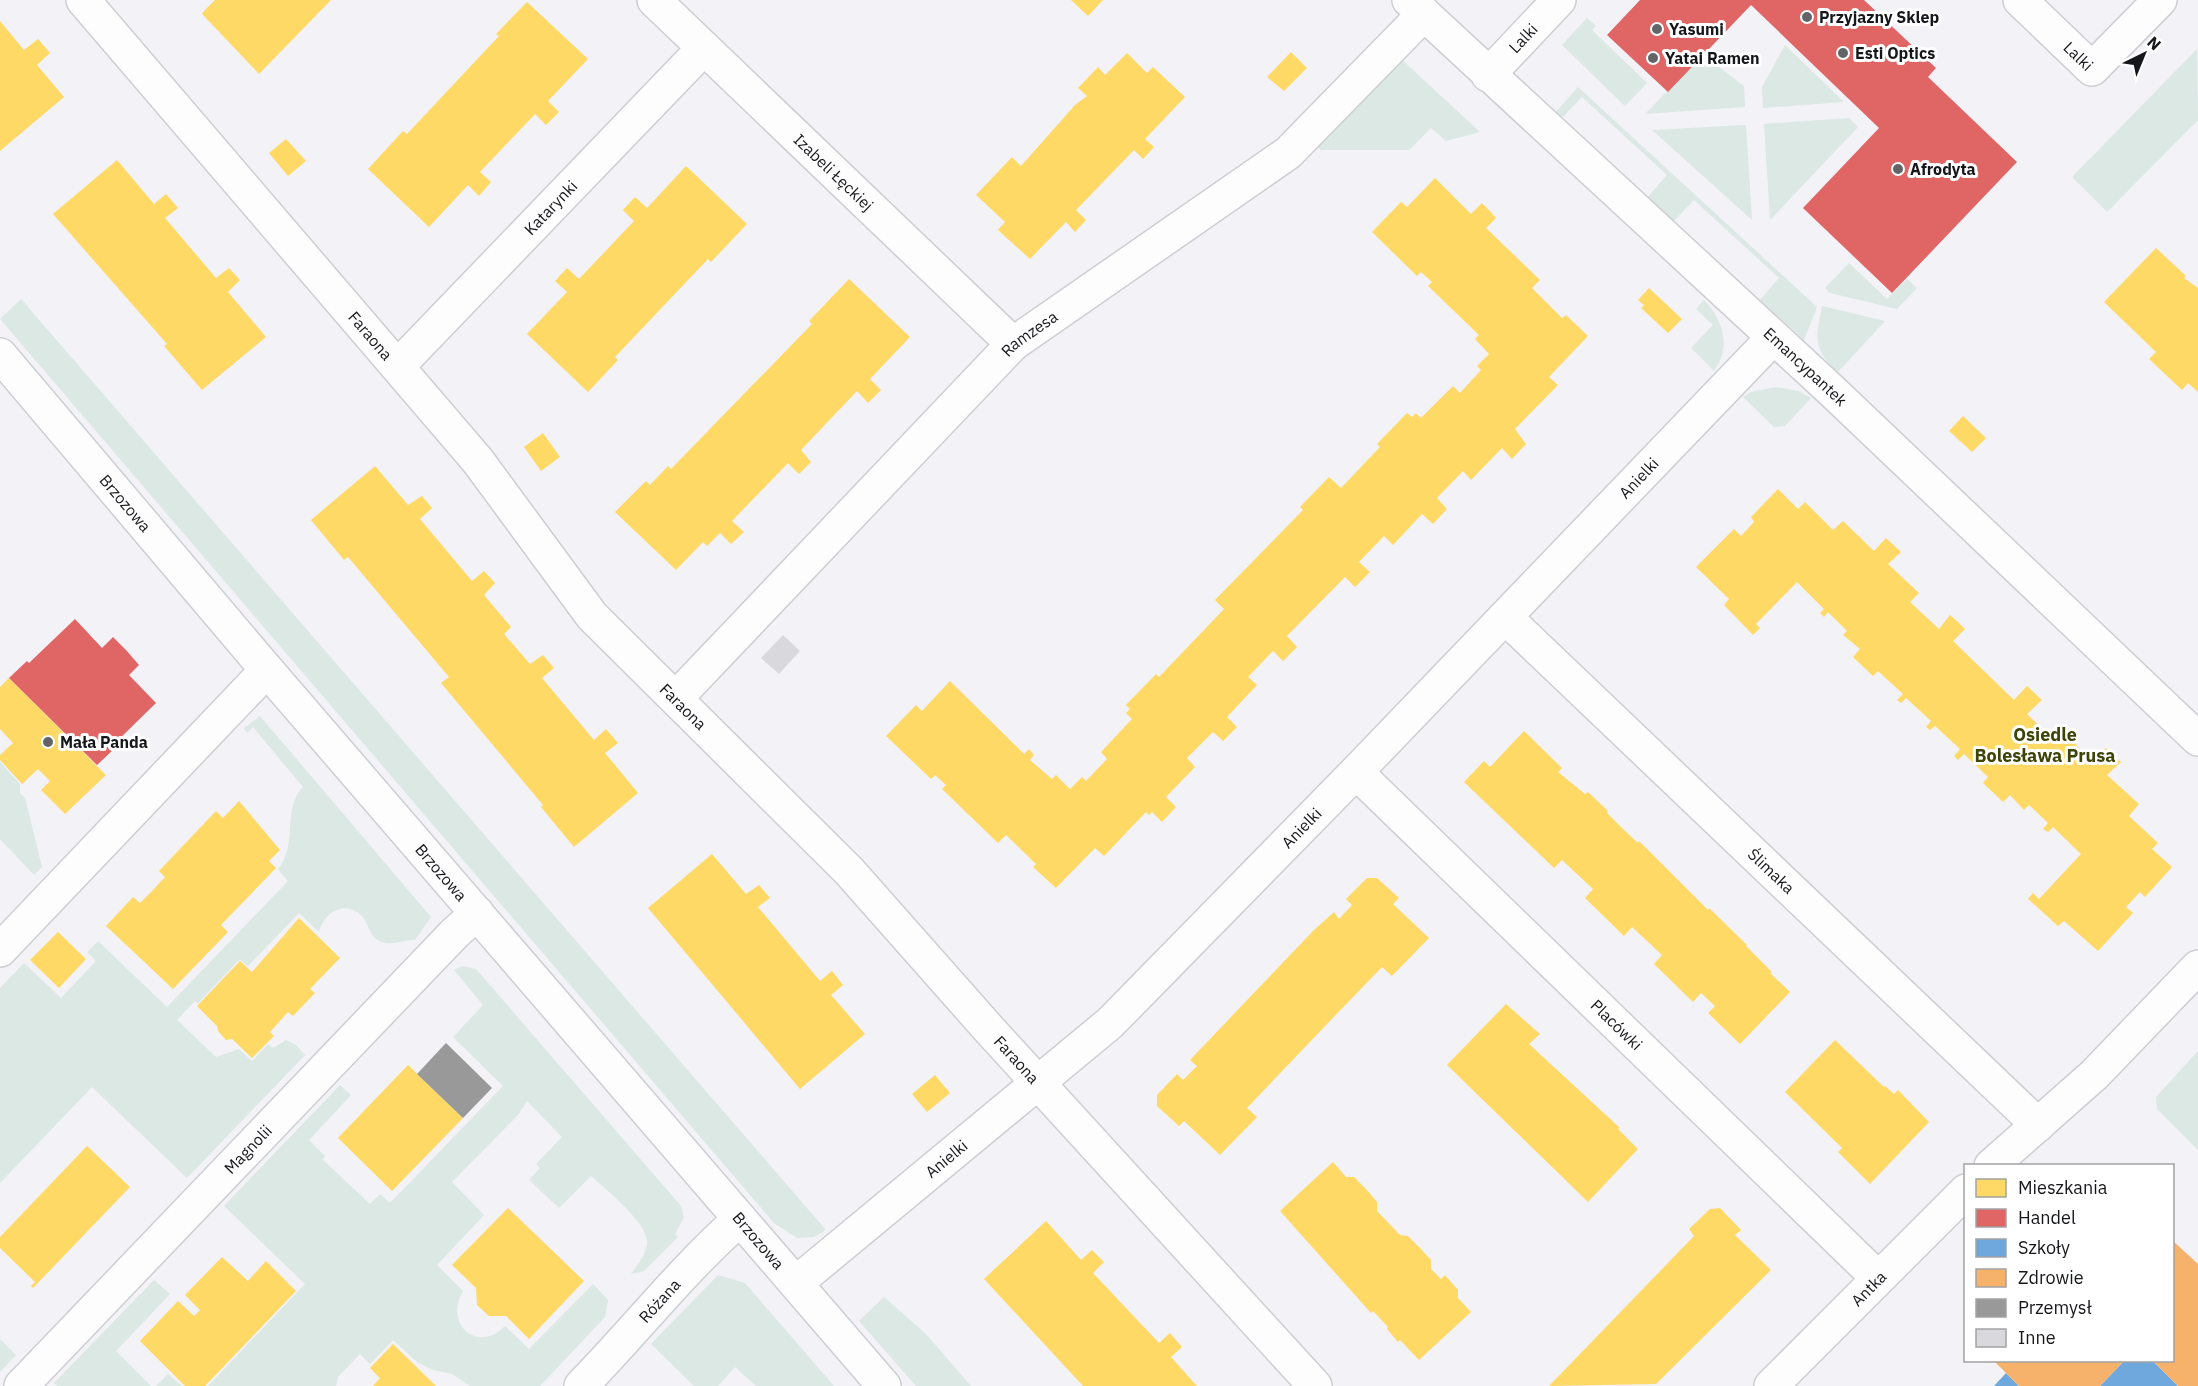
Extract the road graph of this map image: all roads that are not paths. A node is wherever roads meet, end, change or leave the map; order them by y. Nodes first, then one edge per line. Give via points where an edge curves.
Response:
1 (654, 0) edge
2 (1559, 0) edge
3 (2020, 0) edge
4 (2160, 0) edge
5 (88, 2) edge
6 (1417, 7) edge
7 (704, 48) junction
8 (1488, 75) junction
9 (1773, 338) junction
10 (1013, 344) junction
11 (0, 355) edge
12 (399, 366) junction
13 (1505, 617) junction
14 (267, 670) junction
15 (676, 698) junction
16 (2198, 739) edge
17 (1356, 772) junction
18 (477, 913) junction
19 (0, 950) edge
20 (2198, 967) edge
21 (1038, 1081) junction
22 (2038, 1125) junction
23 (1993, 1164) edge
24 (1964, 1192) edge
25 (740, 1219) junction
26 (1878, 1278) junction
27 (796, 1282) junction
28 (21, 1386) edge
29 (581, 1386) edge
30 (884, 1386) edge
31 (1315, 1386) edge
32 (1771, 1386) edge

1 - 7 street, Izabeli Łęckiej
2 - 8 street, Lalki
3 - 4 street, Lalki via 2092,69
5 - 12 street, Faraona
6 - 8 street, Emancypantek
6 - 10 street, Ramzesa via 1288,153
7 - 10 street, Izabeli Łęckiej
7 - 12 street, Katarynki
8 - 9 street, Emancypantek
9 - 13 street, Anielki
9 - 16 street, Emancypantek
10 - 15 street, Ramzesa
11 - 14 street, Brzozowa
12 - 15 street, Faraona via 478,461 592,616
13 - 17 street, Anielki
13 - 22 street, Ślimaka
14 - 18 street, Brzozowa
14 - 19 street
15 - 21 street, Faraona via 849,871
17 - 21 street, Anielki via 1110,1023
17 - 26 street, Placówki
18 - 25 street, Brzozowa
18 - 28 street, Magnolii
20 - 22 street via 2094,1075
21 - 27 street, Anielki
21 - 31 street, Faraona
22 - 23 street
24 - 26 street, Antka
25 - 27 street, Brzozowa
25 - 29 street, Różana via 681,1273 631,1335
26 - 32 street, Antka
27 - 30 street, Brzozowa

